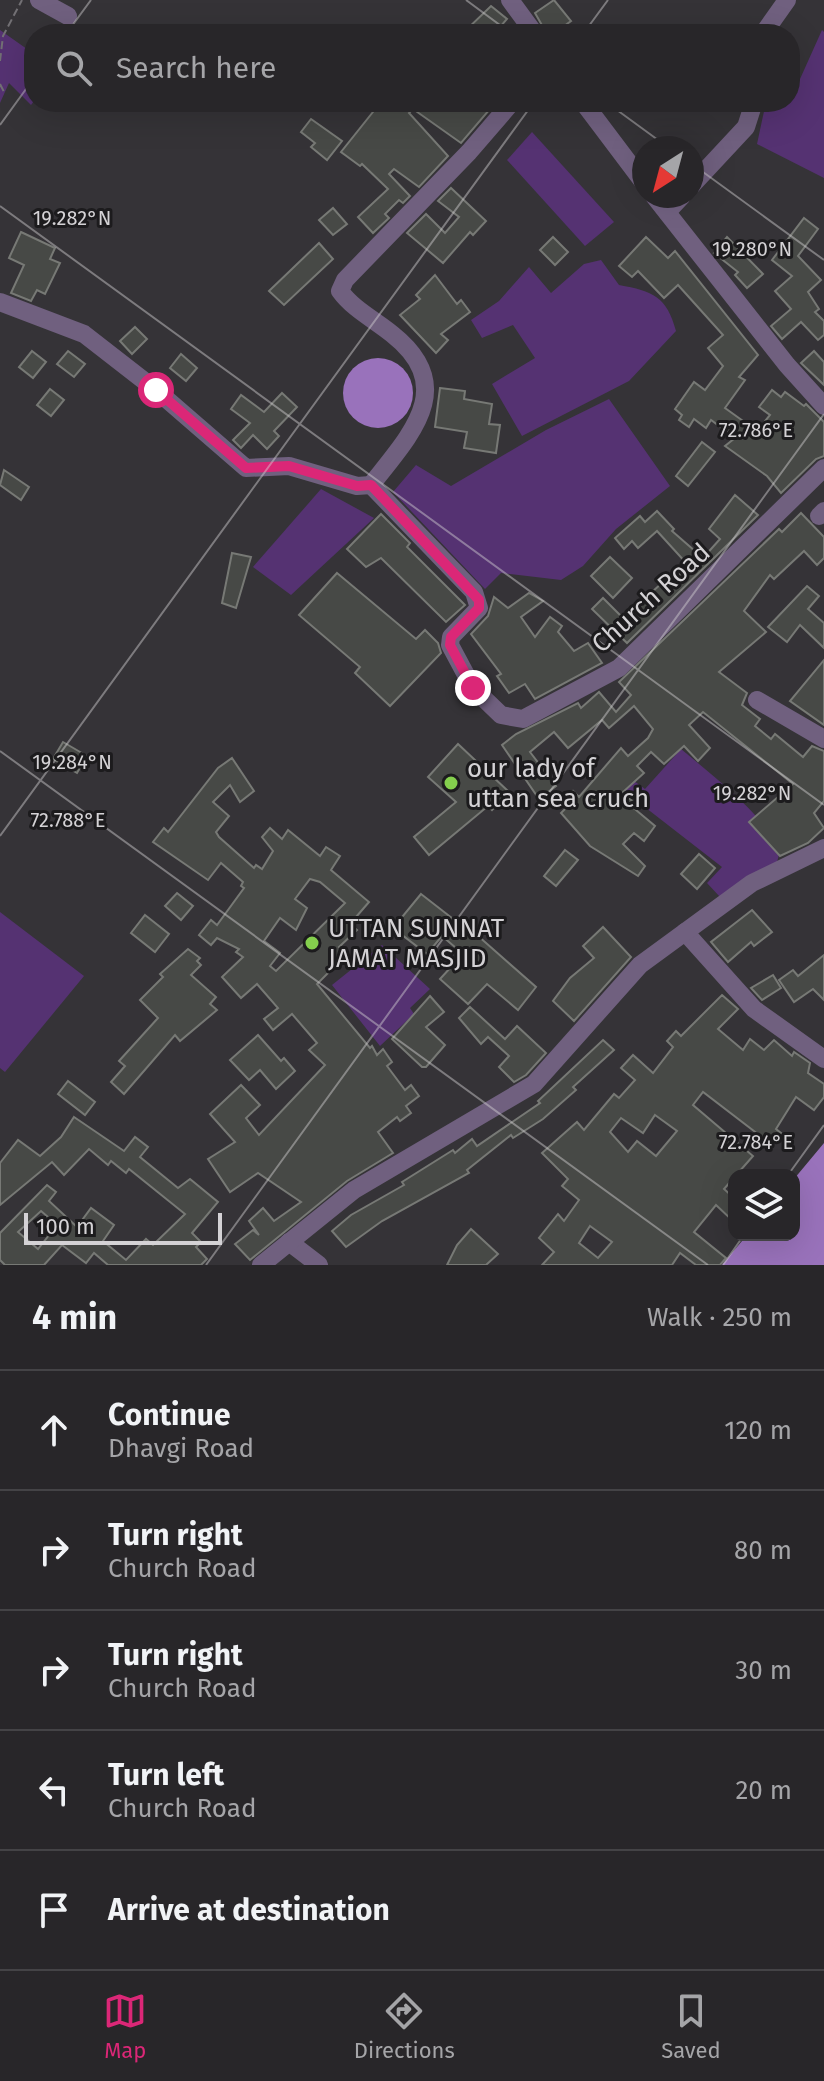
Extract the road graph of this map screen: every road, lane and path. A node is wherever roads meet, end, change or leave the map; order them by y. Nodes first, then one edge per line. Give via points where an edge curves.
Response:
1 (22, 0) edge
2 (39, 0) edge
3 (510, 0) edge
4 (787, 0) edge
5 (68, 16) dead end
6 (528, 24) edge
7 (770, 24) edge
8 (0, 61) edge
9 (0, 84) edge
10 (4, 92) dead end
11 (503, 112) edge
12 (591, 112) edge
13 (751, 112) edge
14 (632, 167) edge
15 (704, 172) edge
16 (664, 208) edge
17 (671, 208) edge
18 (667, 212) junction
19 (0, 302) edge
20 (824, 406) edge
21 (824, 468) edge
22 (371, 485) junction
23 (757, 700) dead end
24 (824, 739) edge
25 (824, 848) edge
26 (685, 932) junction
27 (824, 1059) edge
28 (289, 1242) junction
29 (315, 1262) edge
30 (261, 1265) edge

1 - 8 path via 3,36
2 - 5 street
3 - 6 street
4 - 7 street
9 - 10 path
11 - 22 street via 340,291 396,336 424,372 426,400 418,424
12 - 14 street
13 - 15 street via 746,127
16 - 18 street
17 - 18 street
18 - 20 street
19 - 22 street via 84,334 246,468 289,466 357,486
21 - 22 street, Church Road via 619,668 523,719 501,715 473,688 450,645 451,637 479,608 474,592
23 - 24 street
25 - 26 street via 752,883
26 - 27 street via 754,1009
26 - 28 street via 640,965 534,1084 354,1190
28 - 29 street
28 - 30 street

